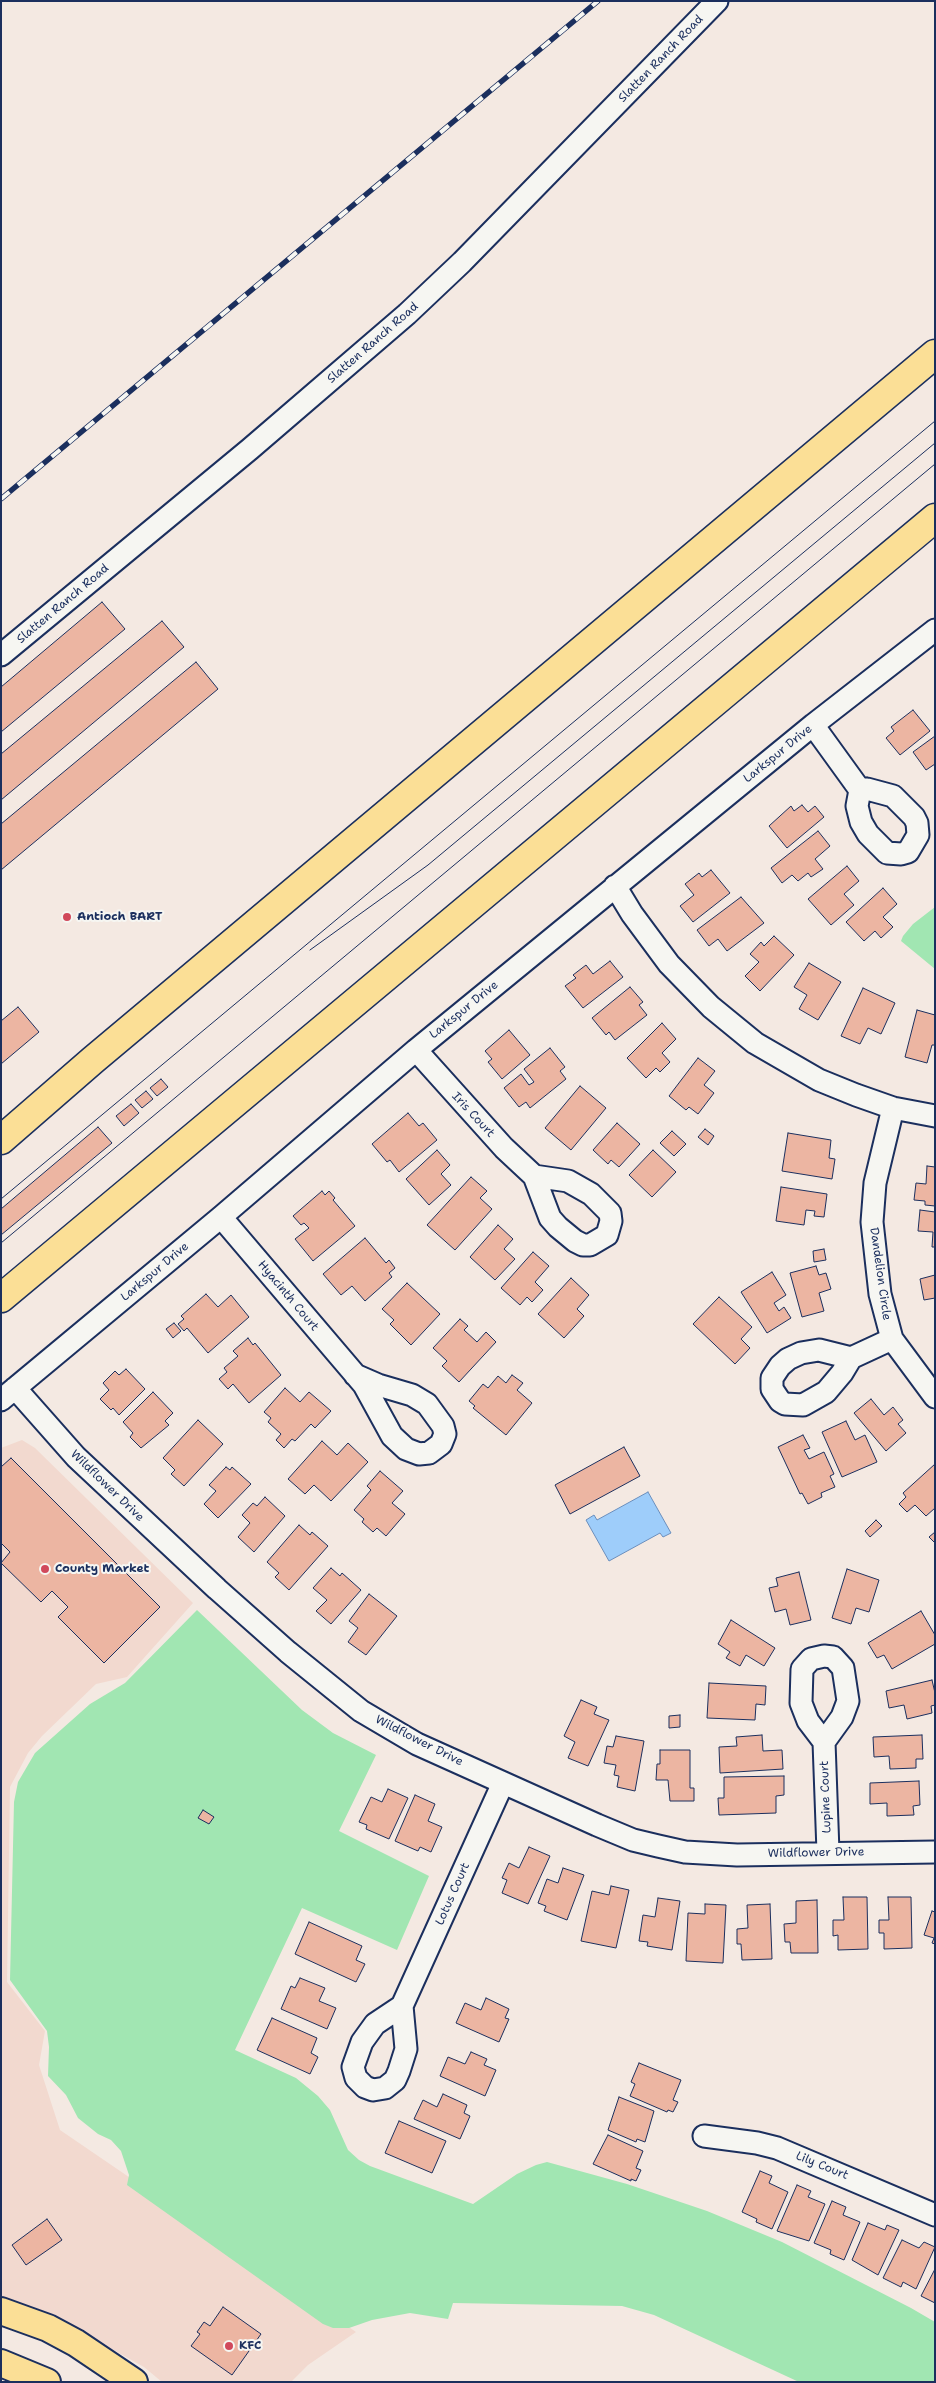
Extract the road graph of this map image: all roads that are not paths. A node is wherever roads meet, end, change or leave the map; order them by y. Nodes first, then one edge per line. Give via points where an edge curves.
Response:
1 (717, 1) edge
2 (935, 354) edge
3 (935, 518) edge
4 (935, 630) edge
5 (1, 655) edge
6 (813, 726) junction
7 (860, 790) dead end
8 (615, 886) junction
9 (416, 1050) junction
10 (894, 1108) junction
11 (935, 1116) edge
12 (3, 1138) edge
13 (534, 1176) dead end
14 (221, 1217) junction
15 (1, 1298) edge
16 (892, 1339) junction
17 (851, 1358) dead end
18 (355, 1374) dead end
19 (8, 1394) edge
20 (935, 1398) edge
21 (824, 1742) dead end
22 (503, 1783) junction
23 (828, 1852) junction
24 (935, 1852) edge
25 (402, 2006) dead end
26 (704, 2136) dead end
27 (935, 2215) edge
28 (1, 2311) edge
29 (1, 2363) edge
30 (46, 2382) edge
31 (134, 2382) edge

1 - 5 street, Slatten Ranch Road via 462,262 406,314 250,449
2 - 12 highway
3 - 15 highway
4 - 6 street, Larkspur Drive
6 - 7 street
6 - 8 street, Larkspur Drive
8 - 9 street, Larkspur Drive
8 - 10 street via 669,964 738,1030 772,1054 819,1080
9 - 13 street, Iris Court via 481,1124
9 - 14 street, Larkspur Drive
10 - 11 street
10 - 16 street, Dandelion Circle via 875,1183 872,1222 880,1294
14 - 18 street, Hyacinth Court
14 - 19 street, Larkspur Drive
16 - 17 street
16 - 20 street, Dandelion Circle
19 - 22 street, Wildflower Drive via 230,1601 331,1688 391,1729
21 - 23 street, Lupine Court
22 - 23 street, Wildflower Drive via 633,1840 658,1846 712,1854
22 - 25 street, Lotus Court
23 - 24 street, Wildflower Drive
26 - 27 street, Lily Court via 757,2142 777,2148
28 - 31 main road via 48,2328
29 - 30 main road

